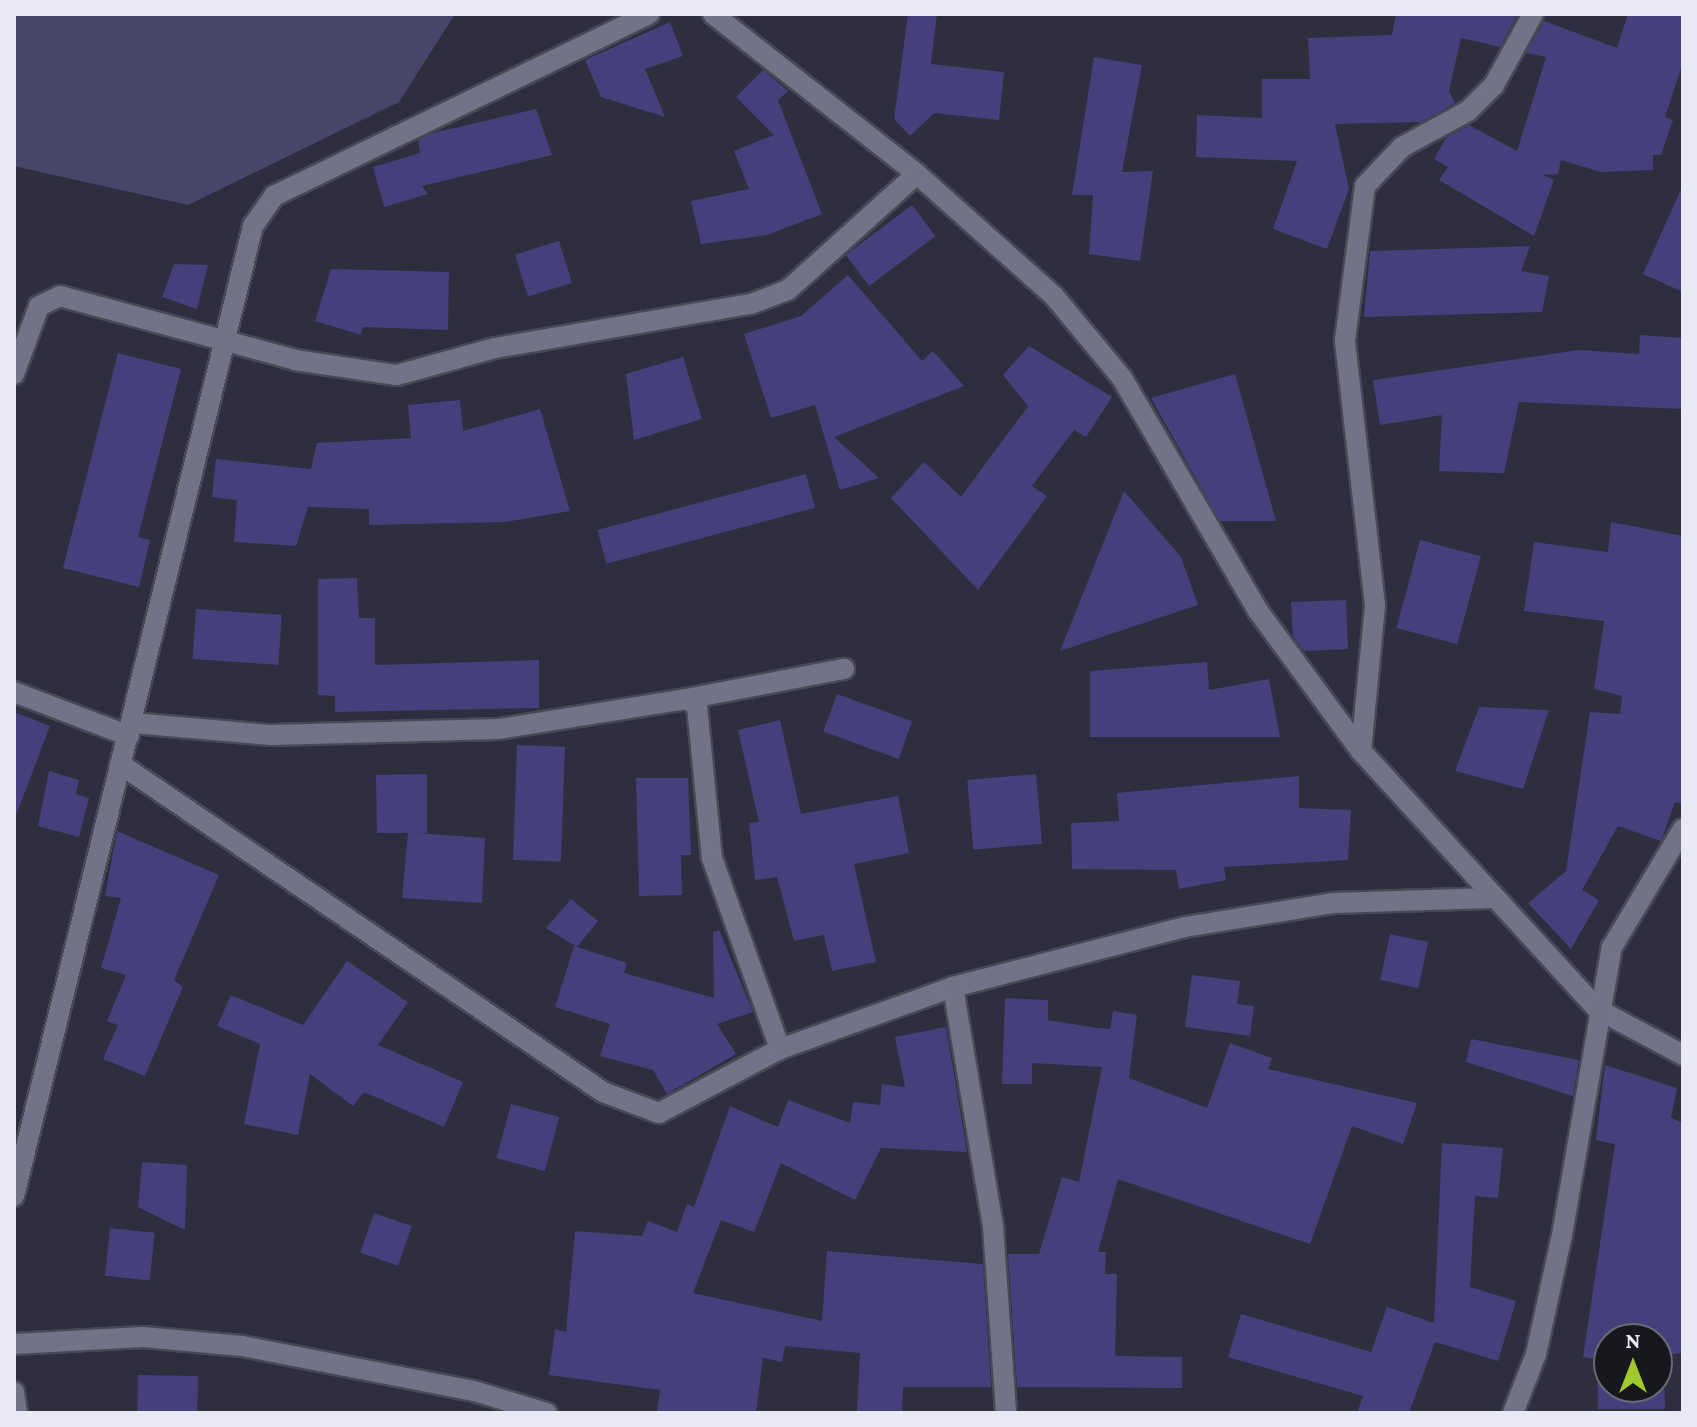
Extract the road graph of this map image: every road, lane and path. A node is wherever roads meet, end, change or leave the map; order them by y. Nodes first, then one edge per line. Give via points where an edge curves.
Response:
1 (649, 14) edge
2 (713, 14) edge
3 (1533, 14) edge
4 (917, 174) junction
5 (221, 341) junction
6 (14, 374) edge
7 (844, 669) dead end
8 (14, 692) edge
9 (686, 699) junction
10 (131, 730) junction
11 (1361, 751) junction
12 (120, 764) junction
13 (1683, 829) edge
14 (1491, 898) junction
15 (953, 987) junction
16 (1597, 1009) junction
17 (780, 1049) junction
18 (1683, 1055) edge
19 (14, 1196) edge
20 (14, 1344) edge
21 (14, 1392) edge
22 (17, 1413) edge
23 (547, 1413) edge
24 (1006, 1413) edge
25 (1513, 1413) edge

1 - 5 street via 274,196 253,226
2 - 4 street
3 - 11 street via 1494,85 1468,111 1402,147 1365,186 1345,340 1375,605
4 - 5 street via 788,290 751,304 495,348 397,375
4 - 11 street via 1054,296 1122,378 1258,611
5 - 6 street via 60,296 39,306
5 - 10 street
7 - 9 street
8 - 10 street
9 - 10 street via 499,729 271,735
9 - 17 street via 697,706 712,858
10 - 12 street
11 - 14 street
12 - 17 street via 637,1109 682,1106
12 - 19 street
13 - 16 street via 1612,947
14 - 15 street via 1334,903 1185,927
14 - 16 street
15 - 17 street
15 - 24 street via 993,1226
16 - 18 street
16 - 25 street via 1562,1235 1536,1354
20 - 23 street via 143,1337 242,1346 444,1385
21 - 22 street

